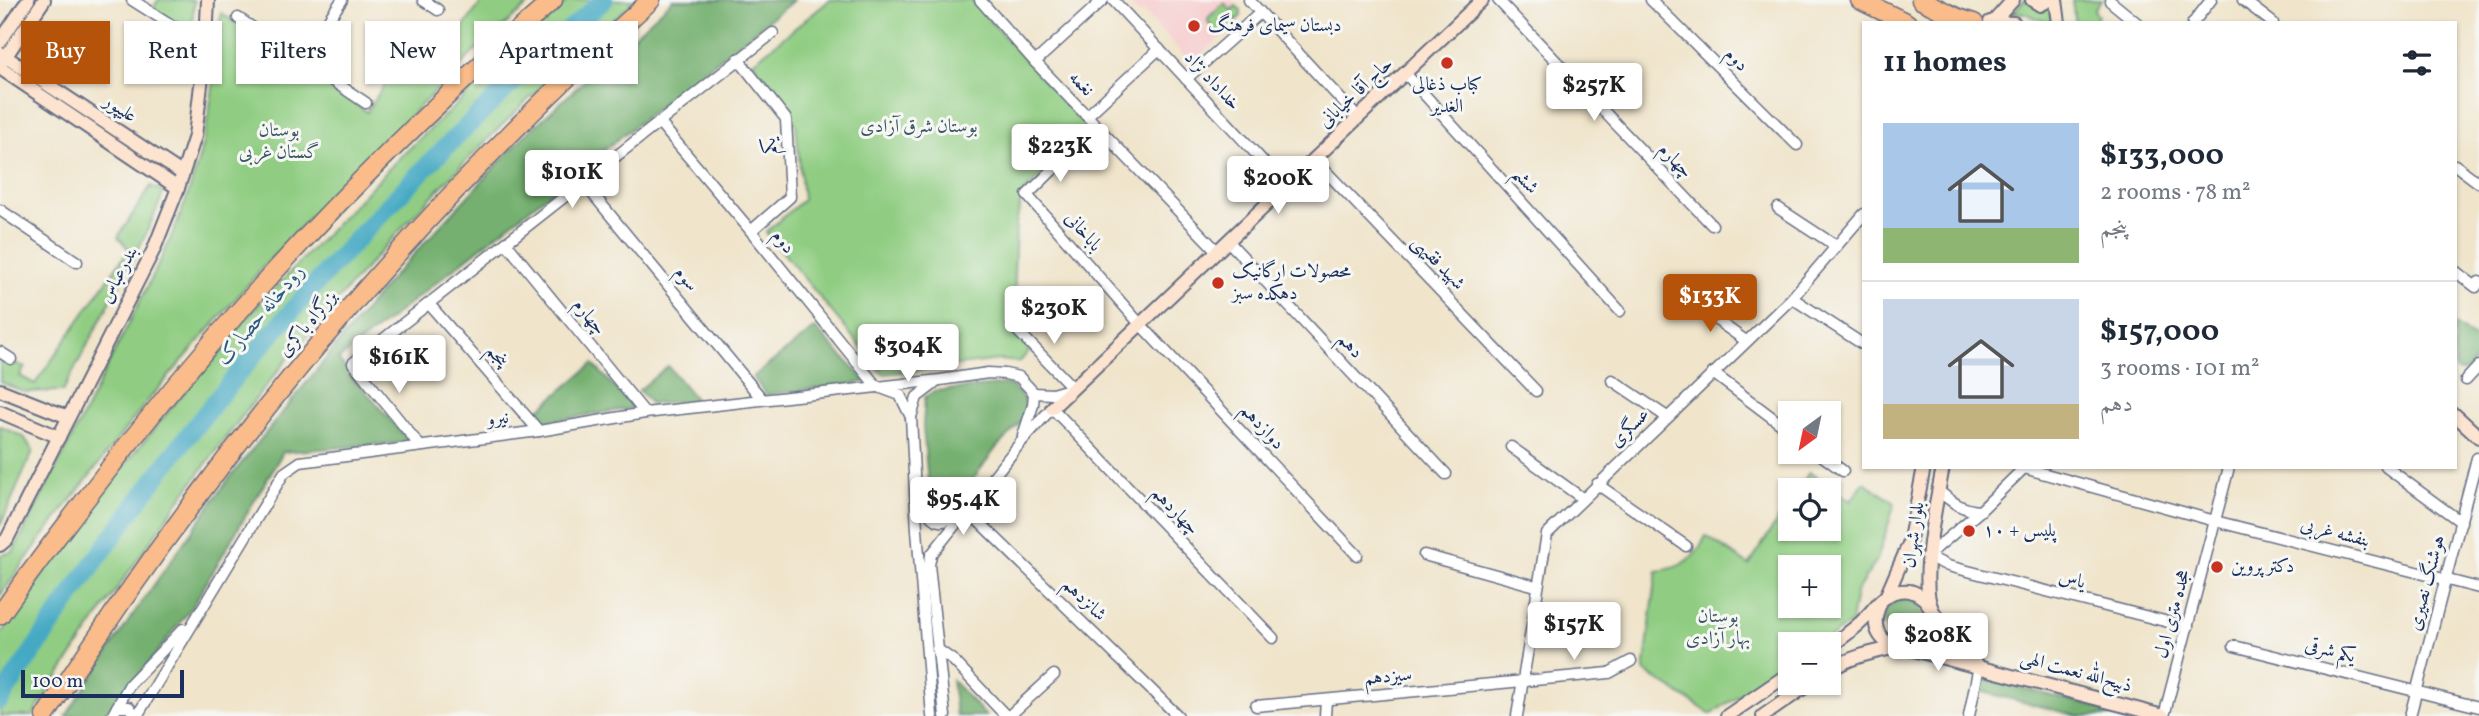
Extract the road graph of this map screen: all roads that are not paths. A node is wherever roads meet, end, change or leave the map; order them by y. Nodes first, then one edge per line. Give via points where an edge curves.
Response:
1 (28, 0) edge
2 (44, 0) edge
3 (132, 0) edge
4 (208, 0) edge
5 (342, 0) edge
6 (424, 0) edge
7 (553, 0) edge
8 (651, 0) edge
9 (980, 0) edge
10 (1103, 0) edge
11 (1113, 0) edge
12 (1248, 0) edge
13 (1482, 0) edge
14 (1498, 0) edge
15 (1651, 0) edge
16 (1860, 0) edge
17 (2013, 0) edge
18 (2032, 0) edge
19 (2050, 0) edge
20 (2056, 0) edge
21 (2211, 0) edge
22 (2243, 0) edge
23 (2110, 1) edge
24 (1929, 9) edge
25 (438, 10) dead end
26 (1260, 13) junction
27 (238, 18) dead end
28 (165, 21) edge
29 (242, 21) edge
30 (328, 21) edge
31 (1903, 21) edge
32 (1968, 21) edge
33 (1992, 21) edge
34 (2059, 21) edge
35 (2135, 21) edge
36 (2195, 21) edge
37 (2270, 21) edge
38 (773, 33) dead end
39 (0, 42) edge
40 (1158, 49) junction
41 (738, 59) junction
42 (1, 61) edge
43 (1035, 62) junction
44 (1405, 74) junction
45 (1186, 79) junction
46 (337, 84) edge
47 (366, 103) dead end
48 (1087, 116) junction
49 (1358, 118) junction
50 (659, 122) junction
51 (1797, 145) dead end
52 (1073, 150) dead end
53 (1314, 159) junction
54 (2457, 166) edge
55 (183, 174) junction
56 (583, 182) junction
57 (2479, 183) edge
58 (1286, 186) junction
59 (178, 188) junction
60 (1778, 208) dead end
61 (0, 210) edge
62 (1862, 216) edge
63 (1712, 225) dead end
64 (751, 231) junction
65 (1228, 241) junction
66 (506, 243) junction
67 (1836, 246) junction
68 (1217, 251) junction
69 (78, 262) dead end
70 (2457, 272) edge
71 (2477, 285) edge
72 (1792, 298) junction
73 (1691, 302) dead end
74 (429, 304) junction
75 (1620, 312) dead end
76 (1140, 324) junction
77 (1012, 325) dead end
78 (1746, 341) junction
79 (1862, 344) edge
80 (0, 352) edge
81 (11, 359) dead end
82 (2479, 366) edge
83 (1713, 373) junction
84 (940, 380) junction
85 (1612, 380) dead end
86 (2466, 380) dead end
87 (877, 387) junction
88 (1073, 388) junction
89 (0, 390) edge
90 (1535, 391) dead end
91 (1034, 393) junction
92 (762, 399) junction
93 (1052, 408) junction
94 (0, 412) edge
95 (645, 413) junction
96 (68, 417) junction
97 (911, 417) junction
98 (1667, 417) junction
99 (2457, 417) edge
100 (1778, 422) edge
101 (2457, 426) edge
102 (539, 431) junction
103 (59, 437) junction
104 (2479, 437) edge
105 (1021, 442) junction
106 (2479, 443) edge
107 (420, 446) junction
108 (1511, 447) dead end
109 (2477, 458) edge
110 (1833, 464) edge
111 (1924, 469) edge
112 (1943, 469) edge
113 (2023, 469) edge
114 (2032, 469) edge
115 (2228, 469) edge
116 (2389, 469) edge
117 (1843, 471) dead end
118 (913, 473) junction
119 (1446, 474) dead end
120 (1597, 484) junction
121 (1940, 492) junction
122 (974, 498) junction
123 (1582, 498) junction
124 (966, 509) junction
125 (1980, 511) junction
126 (2215, 521) junction
127 (2461, 522) junction
128 (0, 545) edge
129 (1686, 546) dead end
130 (1357, 555) dead end
131 (1424, 555) dead end
132 (1927, 556) junction
133 (2446, 580) junction
134 (1536, 586) junction
135 (2479, 588) edge
136 (1883, 600) junction
137 (201, 607) junction
138 (1931, 609) junction
139 (0, 615) edge
140 (2188, 627) junction
141 (1273, 638) dead end
142 (1841, 638) edge
143 (2234, 646) dead end
144 (1901, 647) junction
145 (937, 649) junction
146 (1631, 661) dead end
147 (1841, 664) edge
148 (1979, 666) junction
149 (1054, 675) dead end
150 (1778, 681) edge
151 (1523, 683) junction
152 (2417, 690) junction
153 (1793, 695) edge
154 (1326, 700) junction
155 (1256, 706) dead end
156 (2479, 706) edge
157 (115, 711) edge
158 (45, 716) edge
159 (136, 716) edge
160 (932, 716) edge
161 (945, 716) edge
162 (1008, 716) edge
163 (1178, 716) edge
164 (1325, 716) edge
165 (1517, 716) edge
166 (1727, 716) edge
167 (1763, 716) edge
168 (1969, 716) edge
169 (2163, 716) edge
170 (2410, 716) edge

1 - 39 street
2 - 42 street
3 - 28 street
4 - 55 street, بندرعباس via 195,136
5 - 30 street
6 - 25 street
7 - 139 highway via 390,150 226,325 118,455
8 - 158 highway, بزرگراه باکری via 457,188 301,366 155,553
9 - 43 street, نغمه
10 - 43 street
11 - 40 street, خداداد نژاد
12 - 26 street
13 - 44 street, حاج آقا خیابانی
14 - 63 street, چهارم
15 - 51 street, دوم
16 - 31 highway
17 - 33 street
18 - 19 street via 2040,5
20 - 34 street
21 - 36 street
22 - 37 street
23 - 35 street
24 - 32 highway
26 - 45 street
26 - 49 street
27 - 29 street
38 - 41 street
40 - 45 street, خداداد نژاد
40 - 48 street
41 - 50 street
41 - 64 street, یکم via 786,119 790,197
42 - 55 street, علیپور
42 - 59 street, علیپور
43 - 48 street, نغمه
44 - 49 street, حاج آقا خیابانی
44 - 75 street, ششم
45 - 58 street, خداداد نژاد
46 - 47 street
48 - 68 street, نغمه
49 - 53 street, حاج آقا خیابانی
50 - 56 street
50 - 64 street, دوم
52 - 76 street, باباخانی via 1027,195
53 - 58 street, حاج آقا خیابانی
53 - 90 street, شهید فقیهی
54 - 57 street
55 - 59 street, بندرعباس
56 - 66 street
56 - 92 street, سوم
58 - 65 street, حاج آقا خیابانی
59 - 96 street, بندرعباس via 154,249
60 - 67 street
61 - 69 street
62 - 67 street, عسگری
64 - 87 street, دوم
65 - 68 street, حاج آقا خیابانی
65 - 119 street, دهم
66 - 74 street
66 - 95 street, چهارم
67 - 72 street, عسگری
68 - 76 street, حاج آقا خیابانی
70 - 71 street
72 - 78 street, عسگری
72 - 79 street
73 - 78 street
74 - 102 street, پنجم
74 - 107 street via 354,363
76 - 88 street, حاج آقا خیابانی
76 - 130 street, دوازدهم
77 - 88 street
78 - 83 street, عسگری
80 - 81 street
82 - 86 street
83 - 98 street, عسگری
83 - 100 street
84 - 87 street, نیرو
84 - 91 street, نیرو via 1004,374 1019,377
84 - 97 street via 917,397
85 - 98 street
87 - 92 street, نیرو
87 - 97 street via 900,395
88 - 91 street
88 - 93 street, حاج آقا خیابانی
89 - 96 street
91 - 105 street, حاج آقا خیابانی
92 - 95 street, نیرو
93 - 105 street, حاج آقا خیابانی
93 - 141 street, چهاردهم
94 - 103 street
95 - 102 street, نیرو
96 - 103 street, بندرعباس
97 - 118 street
98 - 120 street, عسگری
99 - 104 street
101 - 106 street
102 - 107 street, نیرو
103 - 128 street, بندرعباس
105 - 122 street, حاج آقا خیابانی
107 - 137 street, نیرو via 291,466
108 - 123 street
109 - 127 street, هوشنگ نصیری
110 - 117 street
111 - 136 street, بلوار شهران via 1909,544
112 - 121 street, بلوار شهران
113 - 125 street
114 - 126 street, بنفشه غربی
115 - 126 street, هجده متری اول
116 - 127 street
118 - 122 street via 931,518 951,519
118 - 160 street
120 - 123 street, عسگری
120 - 129 street
121 - 125 street via 1956,506
121 - 132 street, بلوار شهران
122 - 124 street
123 - 134 street, عسگری via 1546,534
124 - 145 street via 936,546 929,565
124 - 163 street, شانزدهم
125 - 132 street
126 - 133 street, بنفشه غربی
126 - 140 street, هجده متری اول
127 - 133 street, هوشنگ نصیری
131 - 134 street
132 - 138 street, بلوار شهران
132 - 140 street, یاس via 1948,566
133 - 135 street, بنفشه غربی
133 - 152 street, هوشنگ نصیری
134 - 151 street, عسگری
136 - 138 street via 1894,592 1912,592
136 - 142 street, بلوار شهران
136 - 144 street via 1877,629
137 - 157 street, نیرو via 130,684
137 - 159 street, نیرو
138 - 144 street via 1933,618 1923,642
138 - 148 street
140 - 169 street, هجده متری اول
143 - 152 street, یکم شرقی
144 - 147 street
144 - 148 street, ذبیح‌الله نعمت الهی
145 - 161 street
145 - 162 street
146 - 151 street via 1609,673
148 - 168 street
148 - 169 street, ذبیح‌الله نعمت الهی
149 - 162 street
150 - 166 street
151 - 154 street, سیزدهم
151 - 165 street, عسگری
152 - 156 street, یکم شرقی
152 - 170 street, هوشنگ نصیری
153 - 167 street
154 - 155 street, سیزدهم
154 - 164 street
157 - 159 street via 130,707

